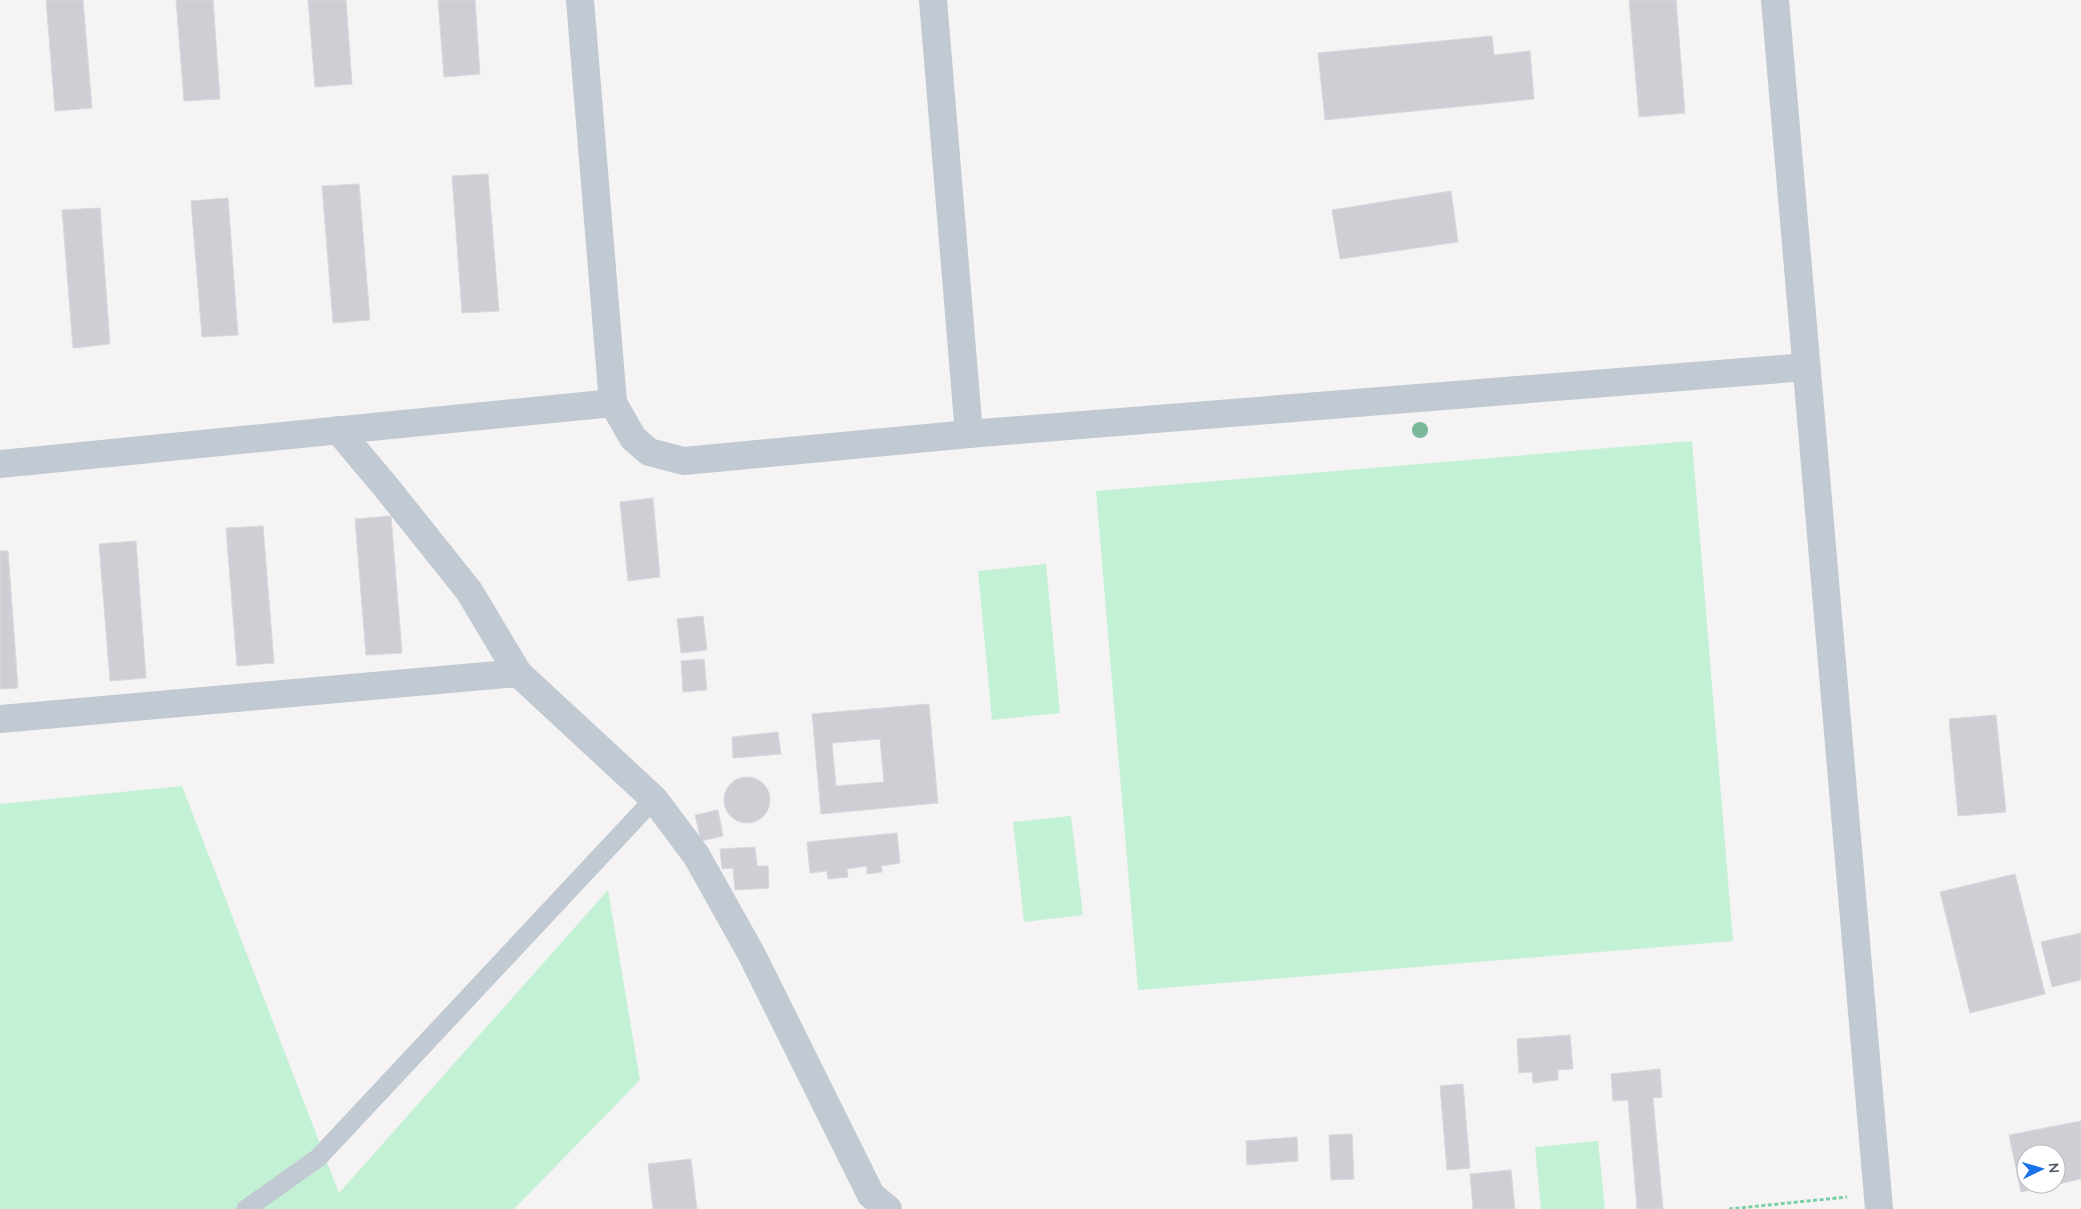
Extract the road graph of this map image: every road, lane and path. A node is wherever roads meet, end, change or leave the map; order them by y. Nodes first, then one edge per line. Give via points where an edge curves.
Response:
1 (580, 0) edge
2 (933, 0) edge
3 (1775, 0) edge
4 (1806, 367) junction
5 (613, 403) junction
6 (338, 430) junction
7 (969, 434) junction
8 (0, 464) edge
9 (518, 673) junction
10 (0, 719) edge
11 (654, 799) junction
12 (1878, 1202) edge
13 (246, 1209) edge
14 (888, 1209) edge
15 (1729, 1209) edge

1 - 5 street
2 - 7 street
3 - 4 street
4 - 7 street
4 - 12 street
5 - 6 street
5 - 7 street via 633,438 649,452 684,460
6 - 8 street
6 - 9 street via 469,591
9 - 10 street
9 - 11 street
11 - 13 lane via 318,1158
11 - 14 street via 696,855 752,955 872,1195
12 - 15 path

